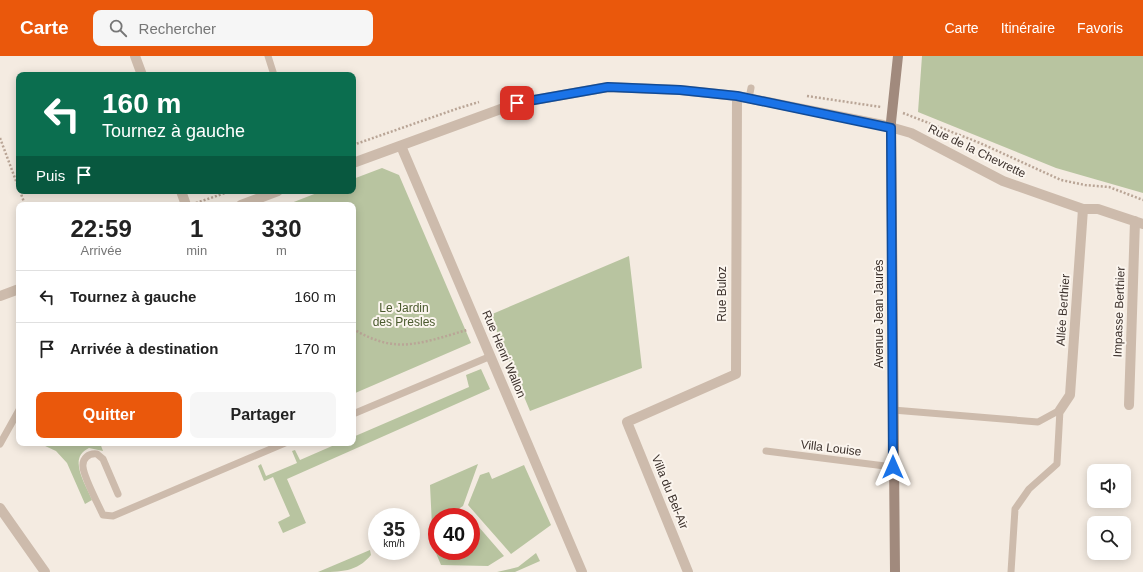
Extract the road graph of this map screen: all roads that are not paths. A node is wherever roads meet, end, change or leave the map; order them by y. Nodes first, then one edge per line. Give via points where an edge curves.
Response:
1 (135, 56) edge
2 (268, 56) edge
3 (898, 56) edge
4 (141, 72) edge
5 (273, 72) edge
6 (737, 96) junction
7 (891, 128) junction
8 (401, 146) junction
9 (356, 162) edge
10 (270, 194) edge
11 (249, 202) edge
12 (1083, 209) junction
13 (1139, 223) edge
14 (16, 290) edge
15 (0, 296) edge
16 (491, 356) junction
17 (1129, 405) dead end
18 (893, 410) junction
19 (1060, 410) junction
20 (356, 413) edge
21 (16, 415) edge
22 (627, 422) joint
23 (0, 444) edge
24 (278, 446) edge
25 (766, 451) dead end
26 (893, 467) junction
27 (118, 494) dead end
28 (0, 508) edge
29 (45, 572) edge
30 (582, 572) edge
31 (688, 572) edge
32 (895, 572) edge
33 (1011, 572) edge

1 - 4 street
2 - 5 lane
3 - 7 street, Avenue Jean Jaurès
6 - 7 street, Rue de la Chevrette via 750,93
6 - 8 street, Rue de la Chevrette via 724,90 608,87 513,104
6 - 22 street, Rue Buloz via 736,374
7 - 12 street, Rue de la Chevrette via 911,133 1003,181
7 - 18 street, Avenue Jean Jaurès
8 - 9 street, Rue de la Chevrette
8 - 16 street, Rue Henri Wallon
10 - 11 street
12 - 13 street, Rue de la Chevrette via 1098,209
12 - 19 street, Allée Berthier via 1070,395
13 - 17 street, Impasse Berthier
14 - 15 street
16 - 20 lane
16 - 30 street, Rue Henri Wallon
18 - 19 lane via 1038,422
18 - 26 street, Avenue Jean Jaurès
19 - 33 lane via 1057,464 1029,489 1015,509
21 - 23 lane
22 - 31 street, Villa du Bel-Air
24 - 27 lane via 113,516 103,515 83,468 86,456 94,454 103,459
25 - 26 lane, Villa Louise
26 - 32 street, Avenue Jean Jaurès
28 - 29 street

